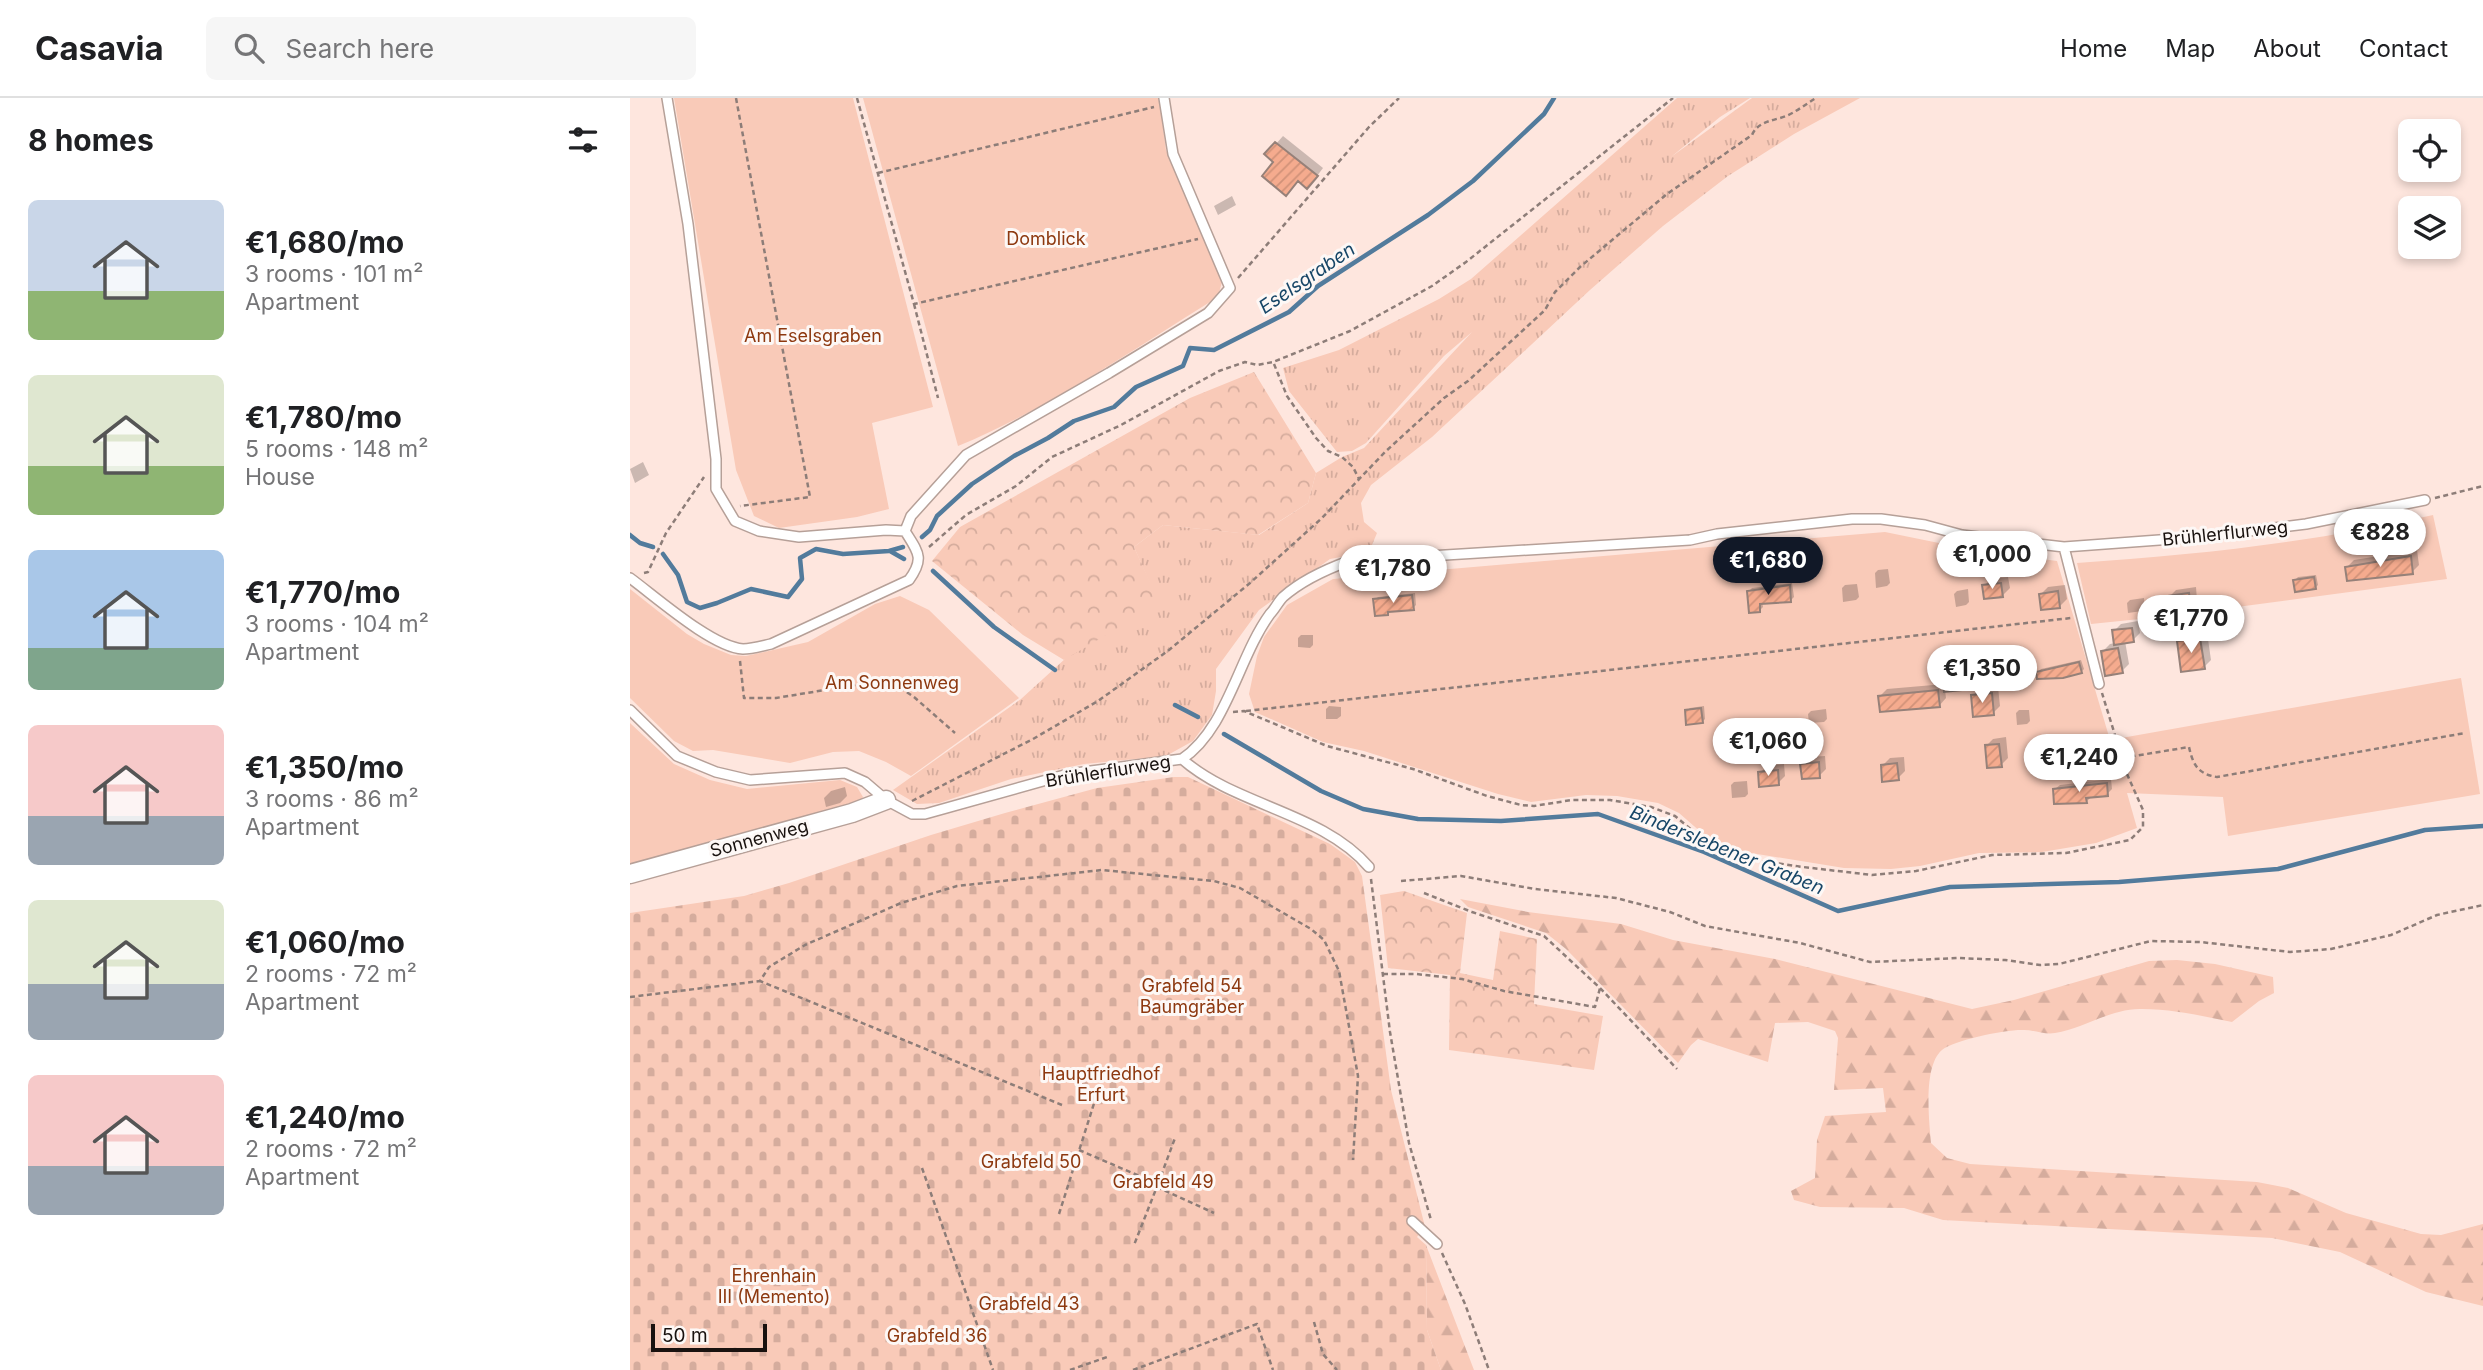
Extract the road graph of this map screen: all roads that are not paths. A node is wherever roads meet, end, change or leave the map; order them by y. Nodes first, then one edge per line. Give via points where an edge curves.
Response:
1 (667, 98) edge
2 (1164, 102) edge
3 (2425, 500) road end
4 (905, 531) junction
5 (2064, 547) junction
6 (634, 576) edge
7 (2099, 684) road end
8 (630, 710) edge
9 (1182, 759) junction
10 (893, 803) junction
11 (1369, 867) road end
12 (630, 874) edge
13 (1412, 1222) dead end
14 (1437, 1244) road end

1 - 4 lane via 688,224 716,489 735,521 759,531 799,537
2 - 4 lane via 1173,154 1230,288 1208,313 966,455 911,516
3 - 5 lane, Brühlerflurweg via 2306,524
4 - 6 lane via 919,553 918,567 909,580 759,647 738,648 718,640
5 - 7 lane
5 - 9 lane, Brühlerflurweg via 1962,535 1902,520 1852,519 1690,540 1349,561 1283,597 1247,652 1220,714 1195,750
8 - 10 lane, Brühlerflurweg via 677,756 716,772 750,780 845,773
9 - 10 lane, Brühlerflurweg via 1068,774 925,814 912,814
9 - 11 lane via 1201,775 1348,846
10 - 12 street, Sonnenweg
13 - 14 lane

